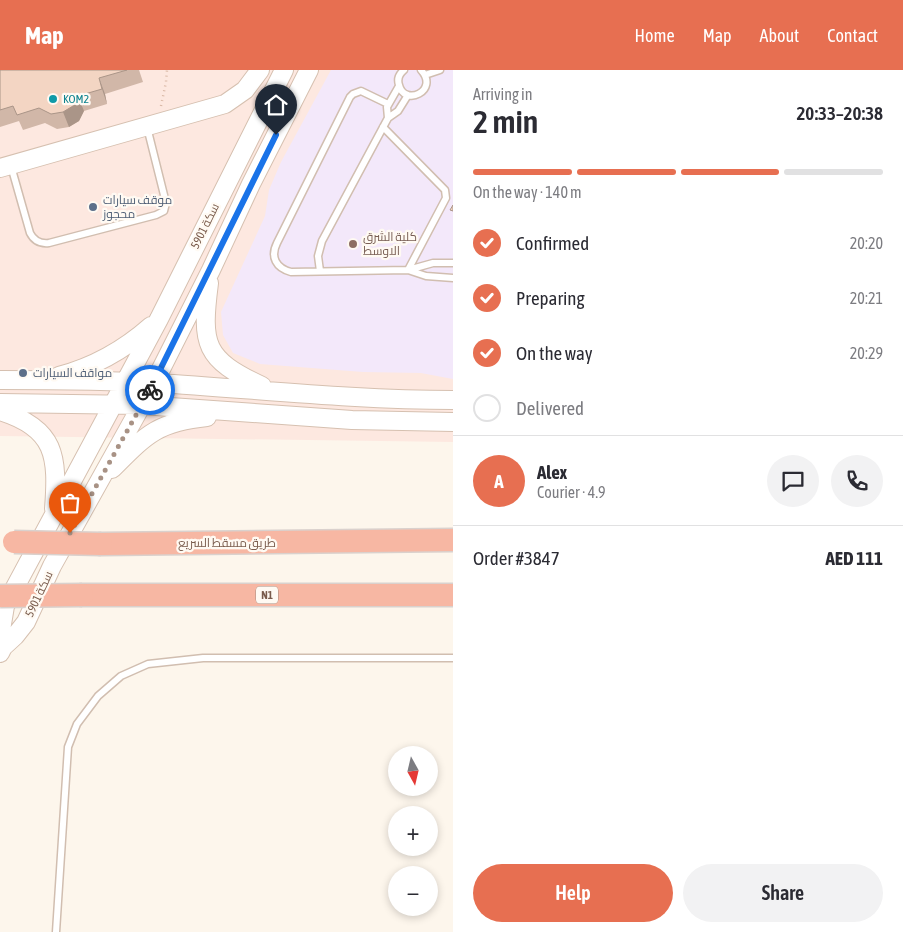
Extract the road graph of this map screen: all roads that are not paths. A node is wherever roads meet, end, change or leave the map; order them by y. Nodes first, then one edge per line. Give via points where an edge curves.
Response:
1 (260, 70) edge
2 (284, 70) edge
3 (309, 70) edge
4 (440, 70) edge
5 (399, 71) edge
6 (427, 72) edge
7 (399, 86) junction
8 (408, 95) junction
9 (388, 104) junction
10 (388, 118) junction
11 (146, 127) junction
12 (383, 127) junction
13 (6, 167) edge
14 (453, 263) edge
15 (211, 270) junction
16 (408, 270) junction
17 (320, 271) junction
18 (453, 278) edge
19 (159, 319) junction
20 (0, 380) edge
21 (46, 380) junction
22 (125, 382) junction
23 (154, 382) junction
24 (274, 391) junction
25 (453, 400) edge
26 (0, 403) edge
27 (113, 404) junction
28 (142, 405) junction
29 (0, 410) edge
30 (247, 413) junction
31 (453, 422) edge
32 (98, 483) junction
33 (54, 516) junction
34 (453, 540) edge
35 (7, 542) edge
36 (453, 595) edge
37 (0, 596) edge
38 (1, 650) edge
39 (453, 658) edge
40 (56, 932) edge

1 - 11 street via 245,90 225,104
2 - 19 street, سكة 5901
3 - 15 street, سكة 5901
4 - 6 lane
5 - 7 lane
6 - 8 lane via 425,88 418,94
7 - 8 lane
7 - 9 lane
8 - 10 lane via 398,111
9 - 10 lane
9 - 17 lane via 361,91 350,97 274,249 275,262 284,270
10 - 12 lane
11 - 13 street
11 - 13 lane via 166,203 164,211 156,216 40,243 30,233
12 - 16 lane via 446,194
12 - 17 lane via 322,241 318,256
14 - 16 lane via 433,263
15 - 23 street, سكة 5901
15 - 24 street via 204,322 208,343 229,369
16 - 17 lane
16 - 18 lane via 426,276
19 - 21 street via 107,357
19 - 22 street, سكة 5901
20 - 21 street
21 - 22 street
22 - 23 street
22 - 27 street, سكة 5901
23 - 24 street
23 - 28 street, سكة 5901
24 - 25 street
26 - 27 street
27 - 28 street
27 - 33 street, سكة 5901
28 - 30 street
28 - 32 street, سكة 5901
29 - 33 street via 29,423 49,446 56,470
30 - 31 street via 360,421
30 - 32 street via 168,424 139,443
32 - 38 street, سكة 5901 via 52,566 26,622
33 - 38 street, سكة 5901 via 5,606
34 - 35 highway, طريق مسقط السريع, bridge
36 - 37 highway, N1, bridge
39 - 40 lane via 202,658 148,664 121,676 98,696 77,724 68,747

